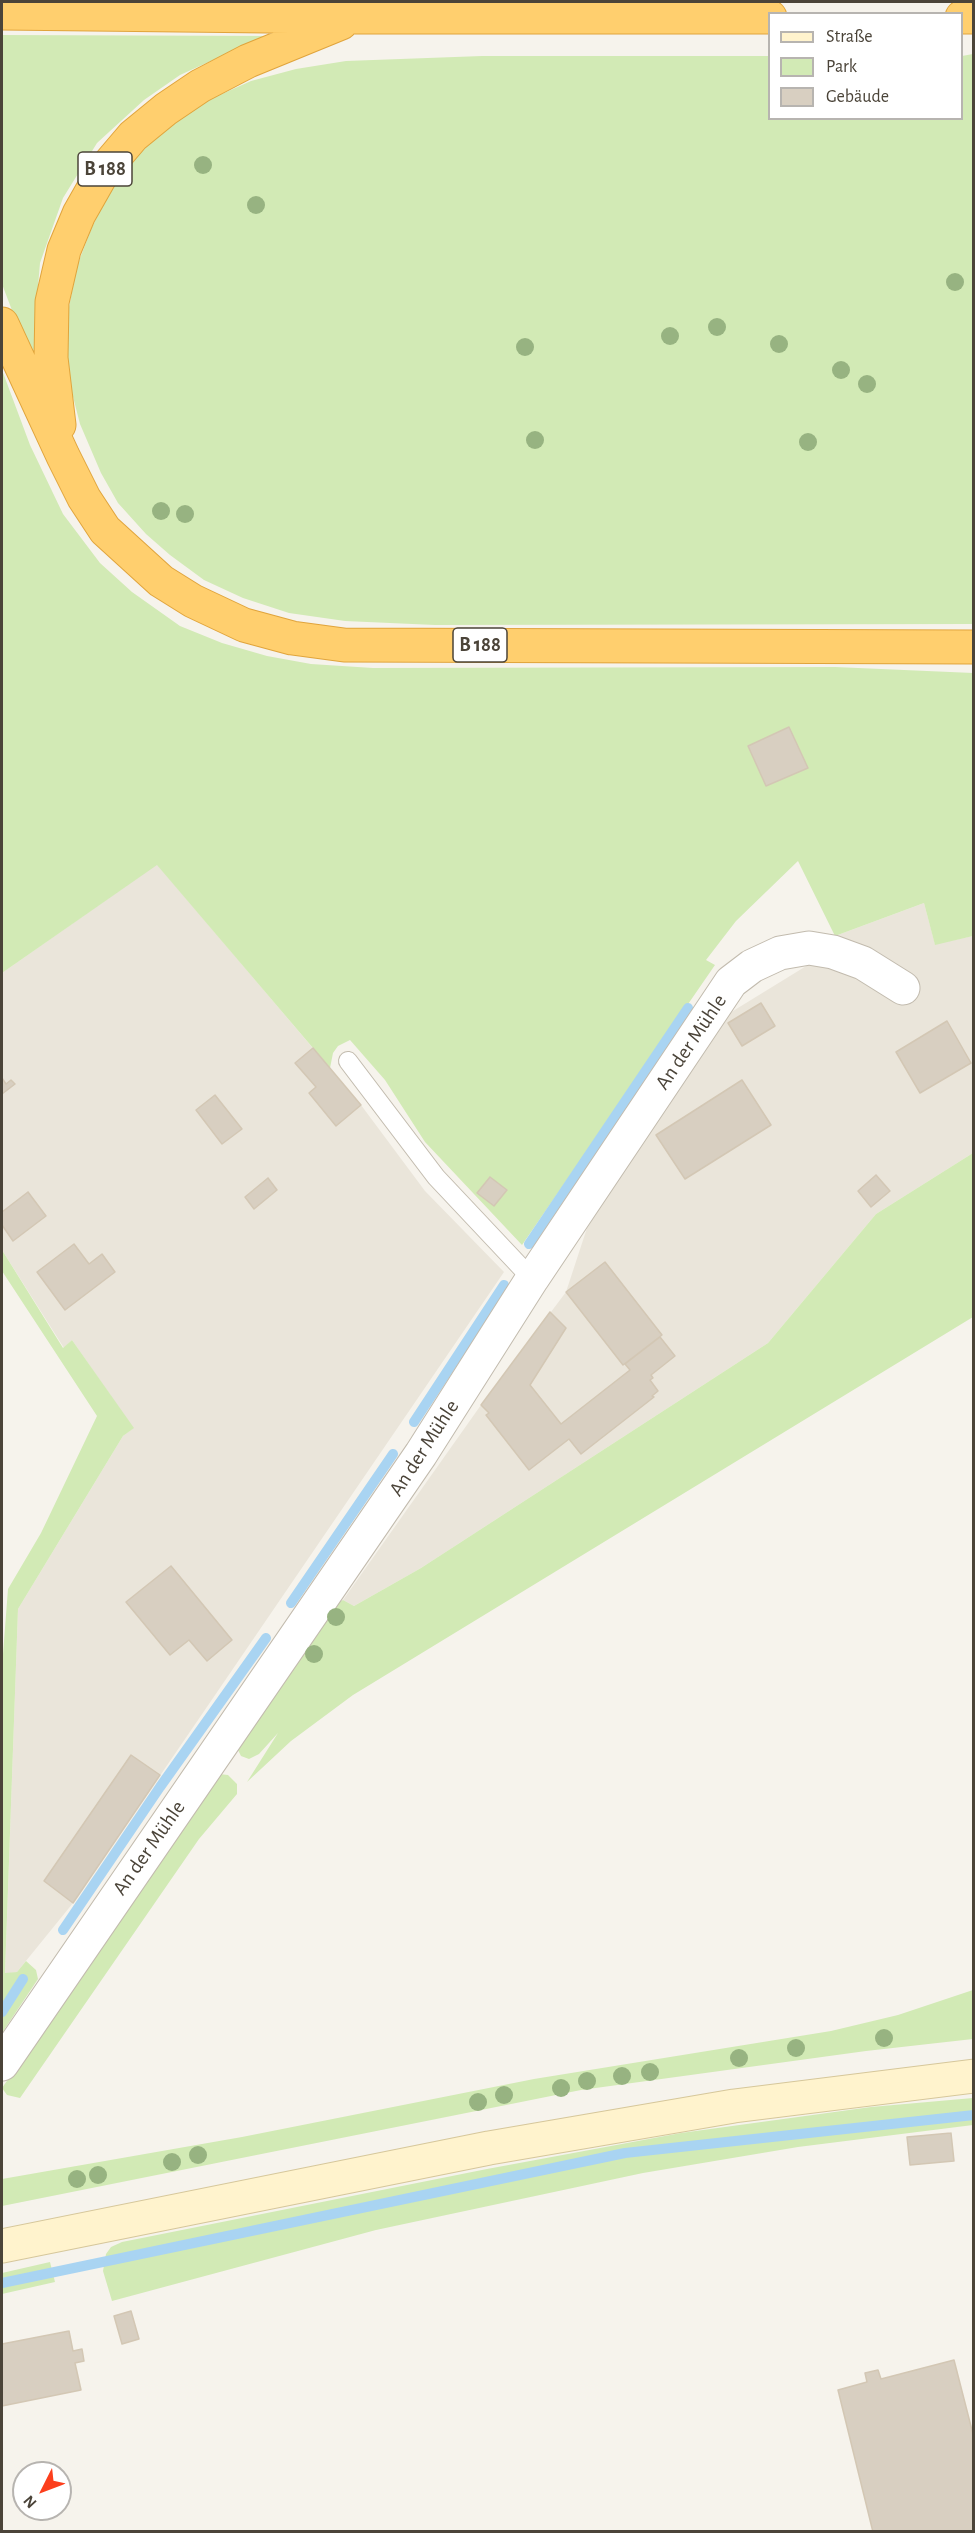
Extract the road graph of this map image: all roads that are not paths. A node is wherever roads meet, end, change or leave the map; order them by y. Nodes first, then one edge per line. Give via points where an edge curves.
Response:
1 (328, 2) edge
2 (2, 13) edge
3 (357, 17) junction
4 (768, 17) edge
5 (2, 324) edge
6 (63, 456) junction
7 (974, 646) edge
8 (903, 988) dead end
9 (348, 1061) dead end
10 (532, 1279) junction
11 (2, 2064) edge
12 (974, 2076) edge
13 (2, 2246) edge

1 - 3 highway, B 188
2 - 3 highway
3 - 4 highway, B 188
3 - 6 highway, B 188 via 248,61 200,86 133,136 104,170 64,250 52,302 51,358
5 - 6 highway
6 - 7 highway, B 188 via 105,530 161,580 244,625 292,638 344,645
8 - 10 street, An der Mühle via 863,963 809,948 780,953 730,982
9 - 10 lane via 436,1177
10 - 11 street, An der Mühle via 421,1454
12 - 13 street via 734,2106 489,2148

